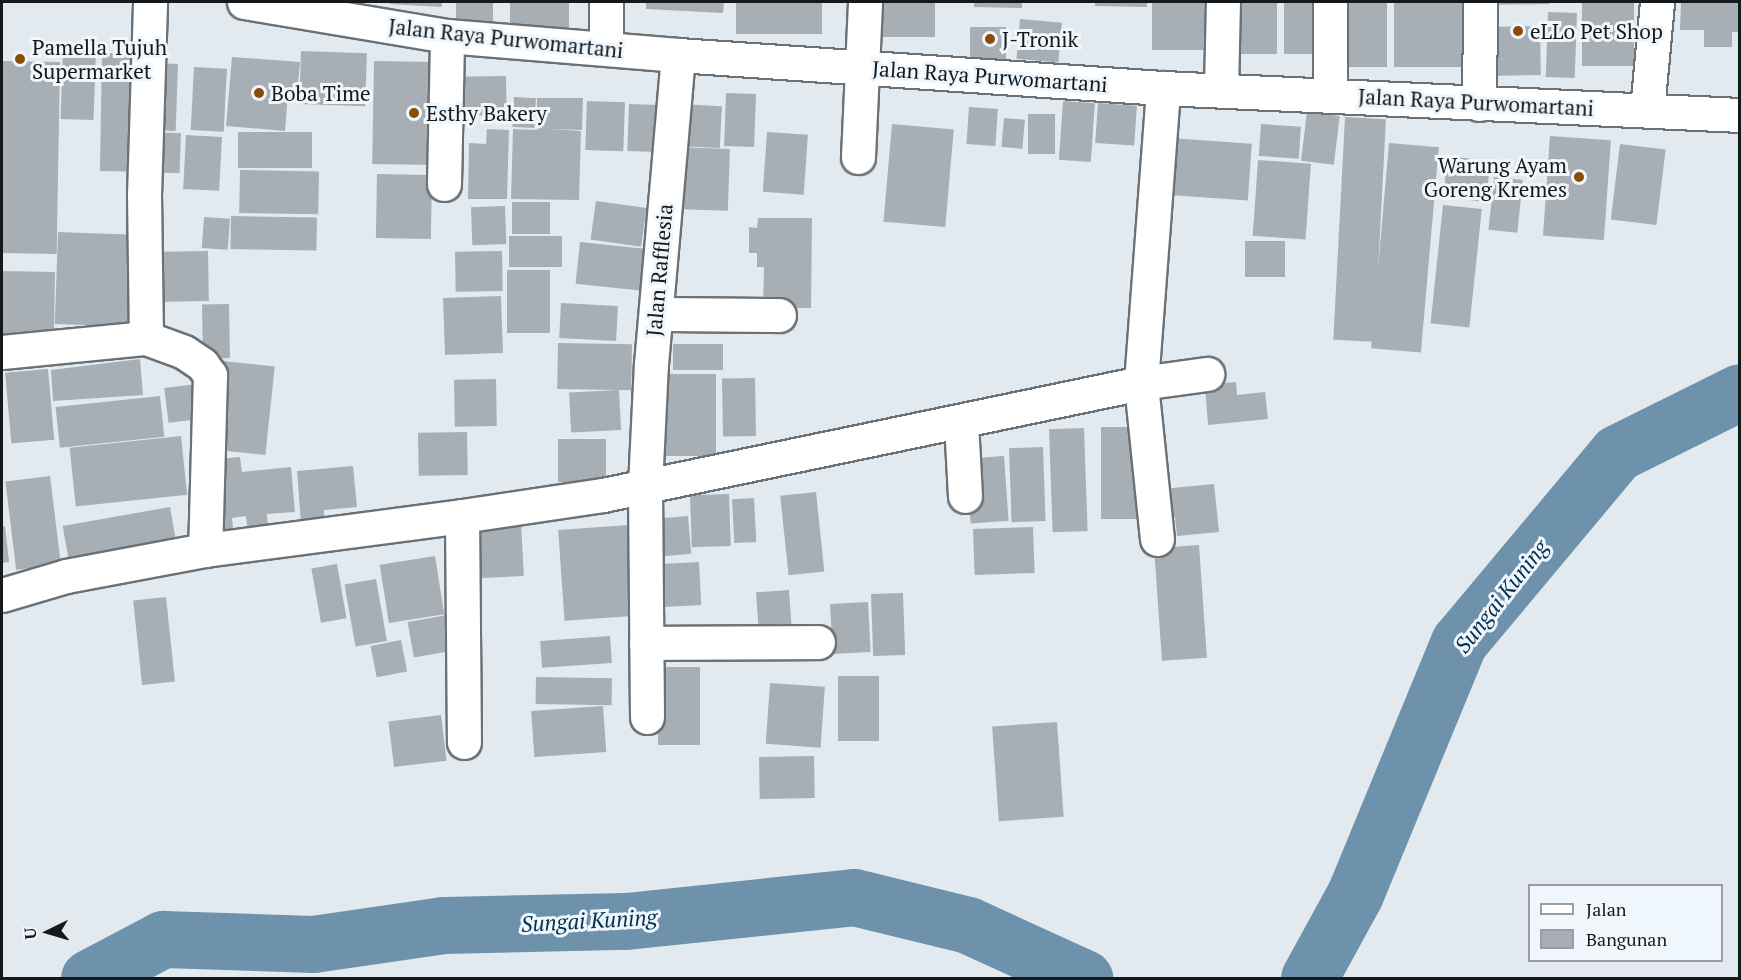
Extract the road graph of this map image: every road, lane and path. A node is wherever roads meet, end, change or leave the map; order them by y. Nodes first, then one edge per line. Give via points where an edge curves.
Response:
1 (150, 2) edge
2 (244, 2) edge
3 (606, 2) edge
4 (865, 2) edge
5 (1223, 2) edge
6 (1330, 2) edge
7 (1480, 2) edge
8 (1656, 2) edge
9 (447, 36) junction
10 (606, 48) junction
11 (678, 55) junction
12 (862, 68) junction
13 (1163, 88) junction
14 (1221, 89) junction
15 (1330, 94) junction
16 (1479, 104) junction
17 (1647, 110) junction
18 (1740, 115) edge
19 (858, 157) dead end
20 (444, 184) dead end
21 (656, 314) junction
22 (779, 315) dead end
23 (146, 338) junction
24 (2, 352) edge
25 (1207, 374) dead end
26 (1141, 383) junction
27 (961, 422) junction
28 (645, 486) junction
29 (965, 496) dead end
30 (462, 516) junction
31 (1157, 539) dead end
32 (206, 550) junction
33 (2, 595) edge
34 (819, 642) dead end
35 (646, 643) junction
36 (647, 717) dead end
37 (464, 742) dead end

1 - 23 street via 144,195
2 - 9 street, Jalan Raya Purwomartani
3 - 10 street
4 - 12 street
5 - 14 street
6 - 15 street
7 - 16 street
8 - 17 street
9 - 10 street, Jalan Raya Purwomartani
9 - 20 street
10 - 11 street, Jalan Raya Purwomartani
11 - 12 street, Jalan Raya Purwomartani
11 - 21 street, Jalan Rafflesia
12 - 13 street, Jalan Raya Purwomartani
12 - 19 street
13 - 14 street, Jalan Raya Purwomartani
13 - 26 street
14 - 15 street, Jalan Raya Purwomartani
15 - 16 street, Jalan Raya Purwomartani
16 - 17 street, Jalan Raya Purwomartani
17 - 18 street, Jalan Raya Purwomartani
21 - 22 street
21 - 28 street, Jalan Rafflesia
23 - 24 street
23 - 32 street via 184,352 210,375
25 - 26 street
26 - 27 street
26 - 31 street
27 - 28 street
27 - 29 street
28 - 30 street
28 - 35 street, Jalan Rafflesia
30 - 32 street
30 - 37 street
32 - 33 street via 66,576
34 - 35 street
35 - 36 street, Jalan Rafflesia

